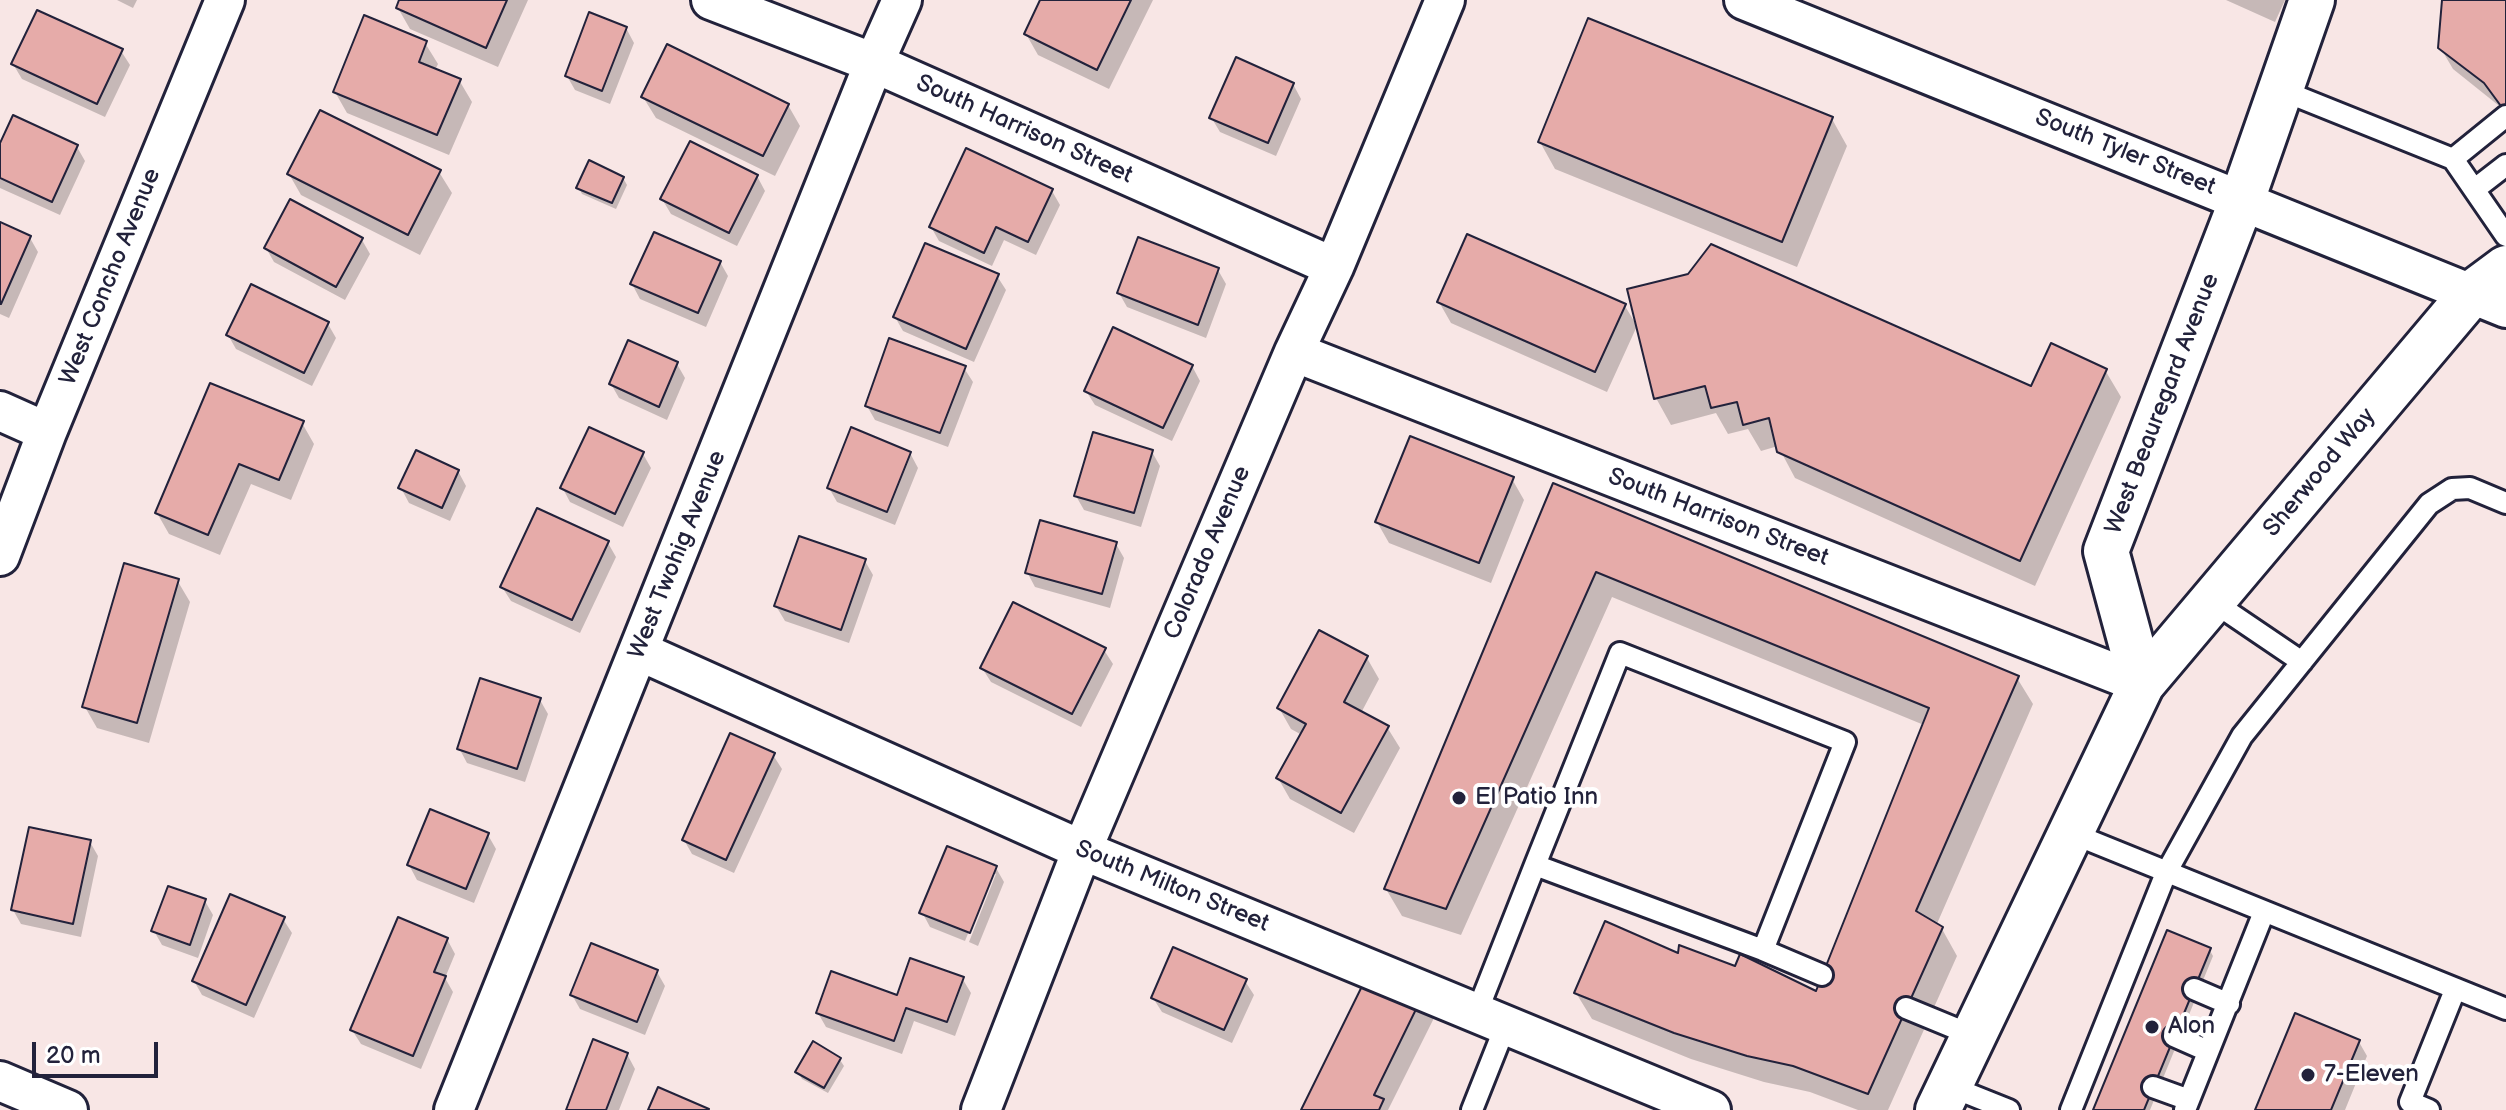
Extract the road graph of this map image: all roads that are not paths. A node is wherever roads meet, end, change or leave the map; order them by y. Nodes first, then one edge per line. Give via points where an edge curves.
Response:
1 (225, 0) edge
2 (711, 0) edge
3 (902, 0) edge
4 (1445, 0) edge
5 (1744, 0) edge
6 (2312, 0) edge
7 (874, 63) junction
8 (2281, 90) junction
9 (2506, 116) edge
10 (2453, 159) junction
11 (2506, 165) edge
12 (2475, 189) junction
13 (2242, 200) junction
14 (2506, 236) edge
15 (1334, 267) junction
16 (2506, 268) edge
17 (2489, 301) edge
18 (1294, 352) junction
19 (0, 411) edge
20 (47, 432) junction
21 (2506, 503) edge
22 (0, 556) edge
23 (2212, 601) junction
24 (639, 651) junction
25 (2302, 662) junction
26 (2142, 684) junction
27 (2071, 833) junction
28 (1082, 850) junction
29 (1535, 865) junction
30 (2166, 873) junction
31 (2264, 912) junction
32 (1763, 950) junction
33 (2129, 964) junction
34 (2150, 972) dead end
35 (1822, 975) dead end
36 (2194, 989) dead end
37 (2455, 990) junction
38 (2229, 1004) junction
39 (1906, 1008) dead end
40 (2506, 1009) edge
41 (2110, 1011) junction
42 (2130, 1019) dead end
43 (1491, 1020) junction
44 (1974, 1036) junction
45 (2174, 1036) dead end
46 (2208, 1051) junction
47 (0, 1081) edge
48 (2153, 1087) dead end
49 (1944, 1098) edge
50 (2187, 1105) edge
51 (68, 1110) edge
52 (454, 1110) edge
53 (981, 1110) edge
54 (1472, 1110) edge
55 (1711, 1110) edge
56 (2009, 1110) edge
57 (2071, 1110) edge
58 (2429, 1110) edge

1 - 20 street, West Concho Avenue
2 - 7 street, South Harrison Street
3 - 7 street, West Twohig Avenue
4 - 15 street, Colorado Avenue
5 - 13 street, South Tyler Street
6 - 8 main road, West Beauregard Avenue
7 - 15 street, South Harrison Street
7 - 24 street, West Twohig Avenue
8 - 10 lane
8 - 13 main road, West Beauregard Avenue
9 - 10 lane
10 - 12 lane
11 - 12 lane
12 - 14 lane
13 - 17 street, South Tyler Street
13 - 26 main road, West Beauregard Avenue via 2106,551
15 - 18 street, Colorado Avenue
16 - 17 main road, Sherwood Way
17 - 23 main road, Sherwood Way
18 - 26 street, South Harrison Street
18 - 28 street, Colorado Avenue
19 - 20 street
20 - 22 street, West Concho Avenue
21 - 25 lane via 2470,488 2452,489 2429,504
23 - 25 lane
23 - 26 main road, Sherwood Way
24 - 28 street, South Milton Street
24 - 52 street, West Twohig Avenue
25 - 30 lane via 2242,736
26 - 27 main road
27 - 30 lane
27 - 44 main road
28 - 43 street, South Milton Street
28 - 53 street, Colorado Avenue
29 - 32 lane
29 - 32 lane via 1620,653 1845,742
29 - 43 lane
30 - 31 lane
30 - 33 lane
31 - 37 lane
31 - 38 lane
32 - 35 lane
33 - 34 lane
33 - 41 lane
36 - 38 lane
37 - 40 lane
37 - 58 lane via 2410,1102
38 - 46 lane
39 - 44 lane
41 - 42 lane
41 - 57 lane via 2100,1065
43 - 54 lane
43 - 55 street, South Milton Street
44 - 49 main road
45 - 46 lane
46 - 50 lane
47 - 51 street
48 - 50 lane
49 - 56 lane

